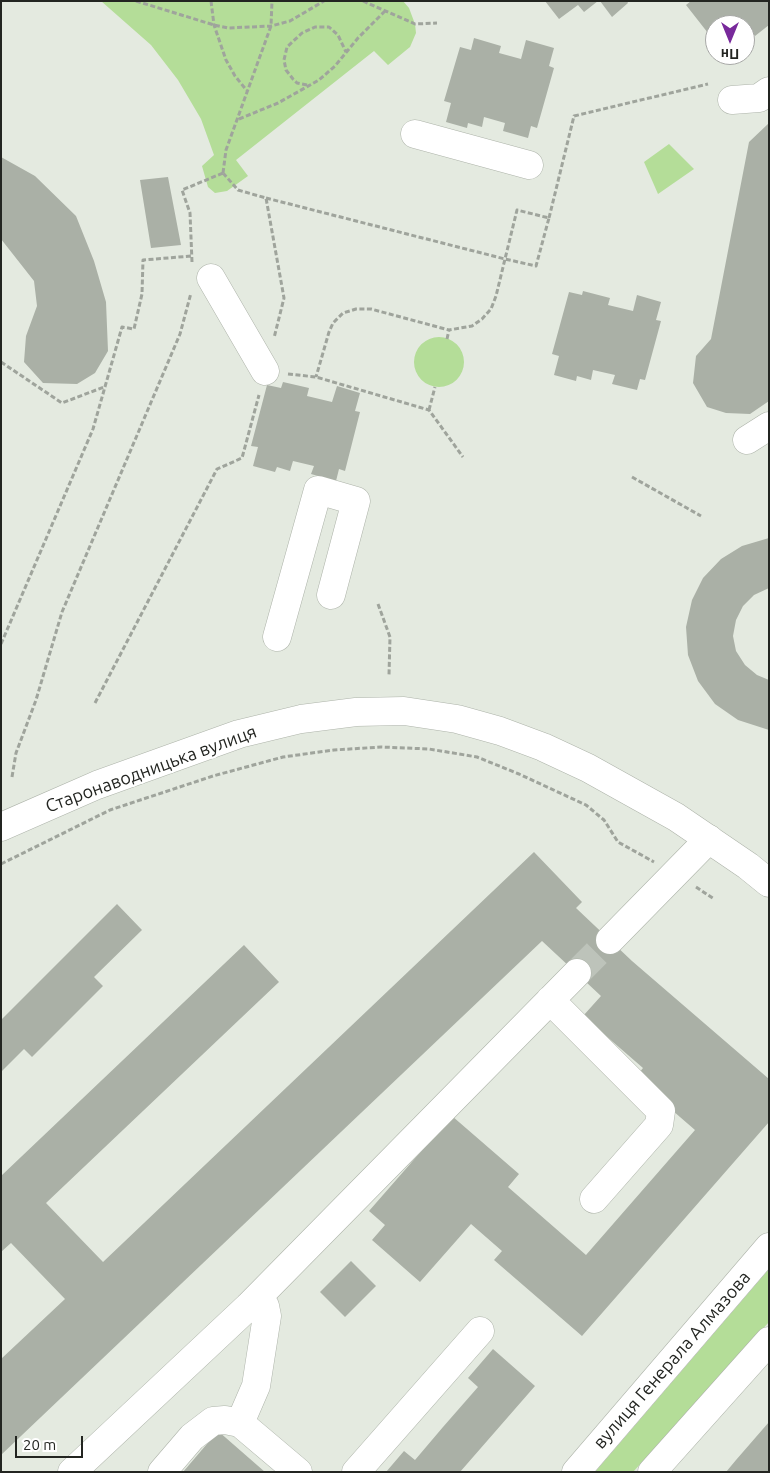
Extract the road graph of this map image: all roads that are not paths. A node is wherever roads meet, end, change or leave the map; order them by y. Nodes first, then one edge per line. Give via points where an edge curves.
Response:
1 (769, 91) edge
2 (732, 100) dead end
3 (415, 134) dead end
4 (530, 165) dead end
5 (198, 276) road end
6 (266, 371) road end
7 (331, 594) dead end
8 (277, 637) dead end
9 (1, 827) edge
10 (709, 839) junction
11 (769, 883) edge
12 (610, 940) tunnel mouth
13 (577, 973) tunnel mouth
14 (550, 1000) junction
15 (594, 1199) dead end
16 (769, 1247) edge
17 (258, 1311) junction
18 (480, 1331) dead end
19 (769, 1341) edge
20 (240, 1423) junction
21 (660, 1469) edge
22 (72, 1472) edge
23 (162, 1472) edge
24 (298, 1472) edge
25 (356, 1472) edge
26 (576, 1472) edge

1 - 2 main road via 759,98
3 - 4 main road
5 - 6 main road
7 - 8 main road via 356,501 318,490
9 - 10 main road, Старонаводницька вулиця via 97,786 239,734 301,719 356,712 404,711 457,719 543,747 588,768
10 - 11 main road, Старонаводницька вулиця
10 - 12 main road
13 - 14 main road
14 - 15 main road via 661,1111 659,1125
14 - 17 main road via 279,1276
16 - 26 main road, вулиця Генерала Алмазова
17 - 20 main road via 256,1386
17 - 22 main road
18 - 25 main road
19 - 21 main road
20 - 23 main road via 213,1422 192,1437
20 - 24 main road

